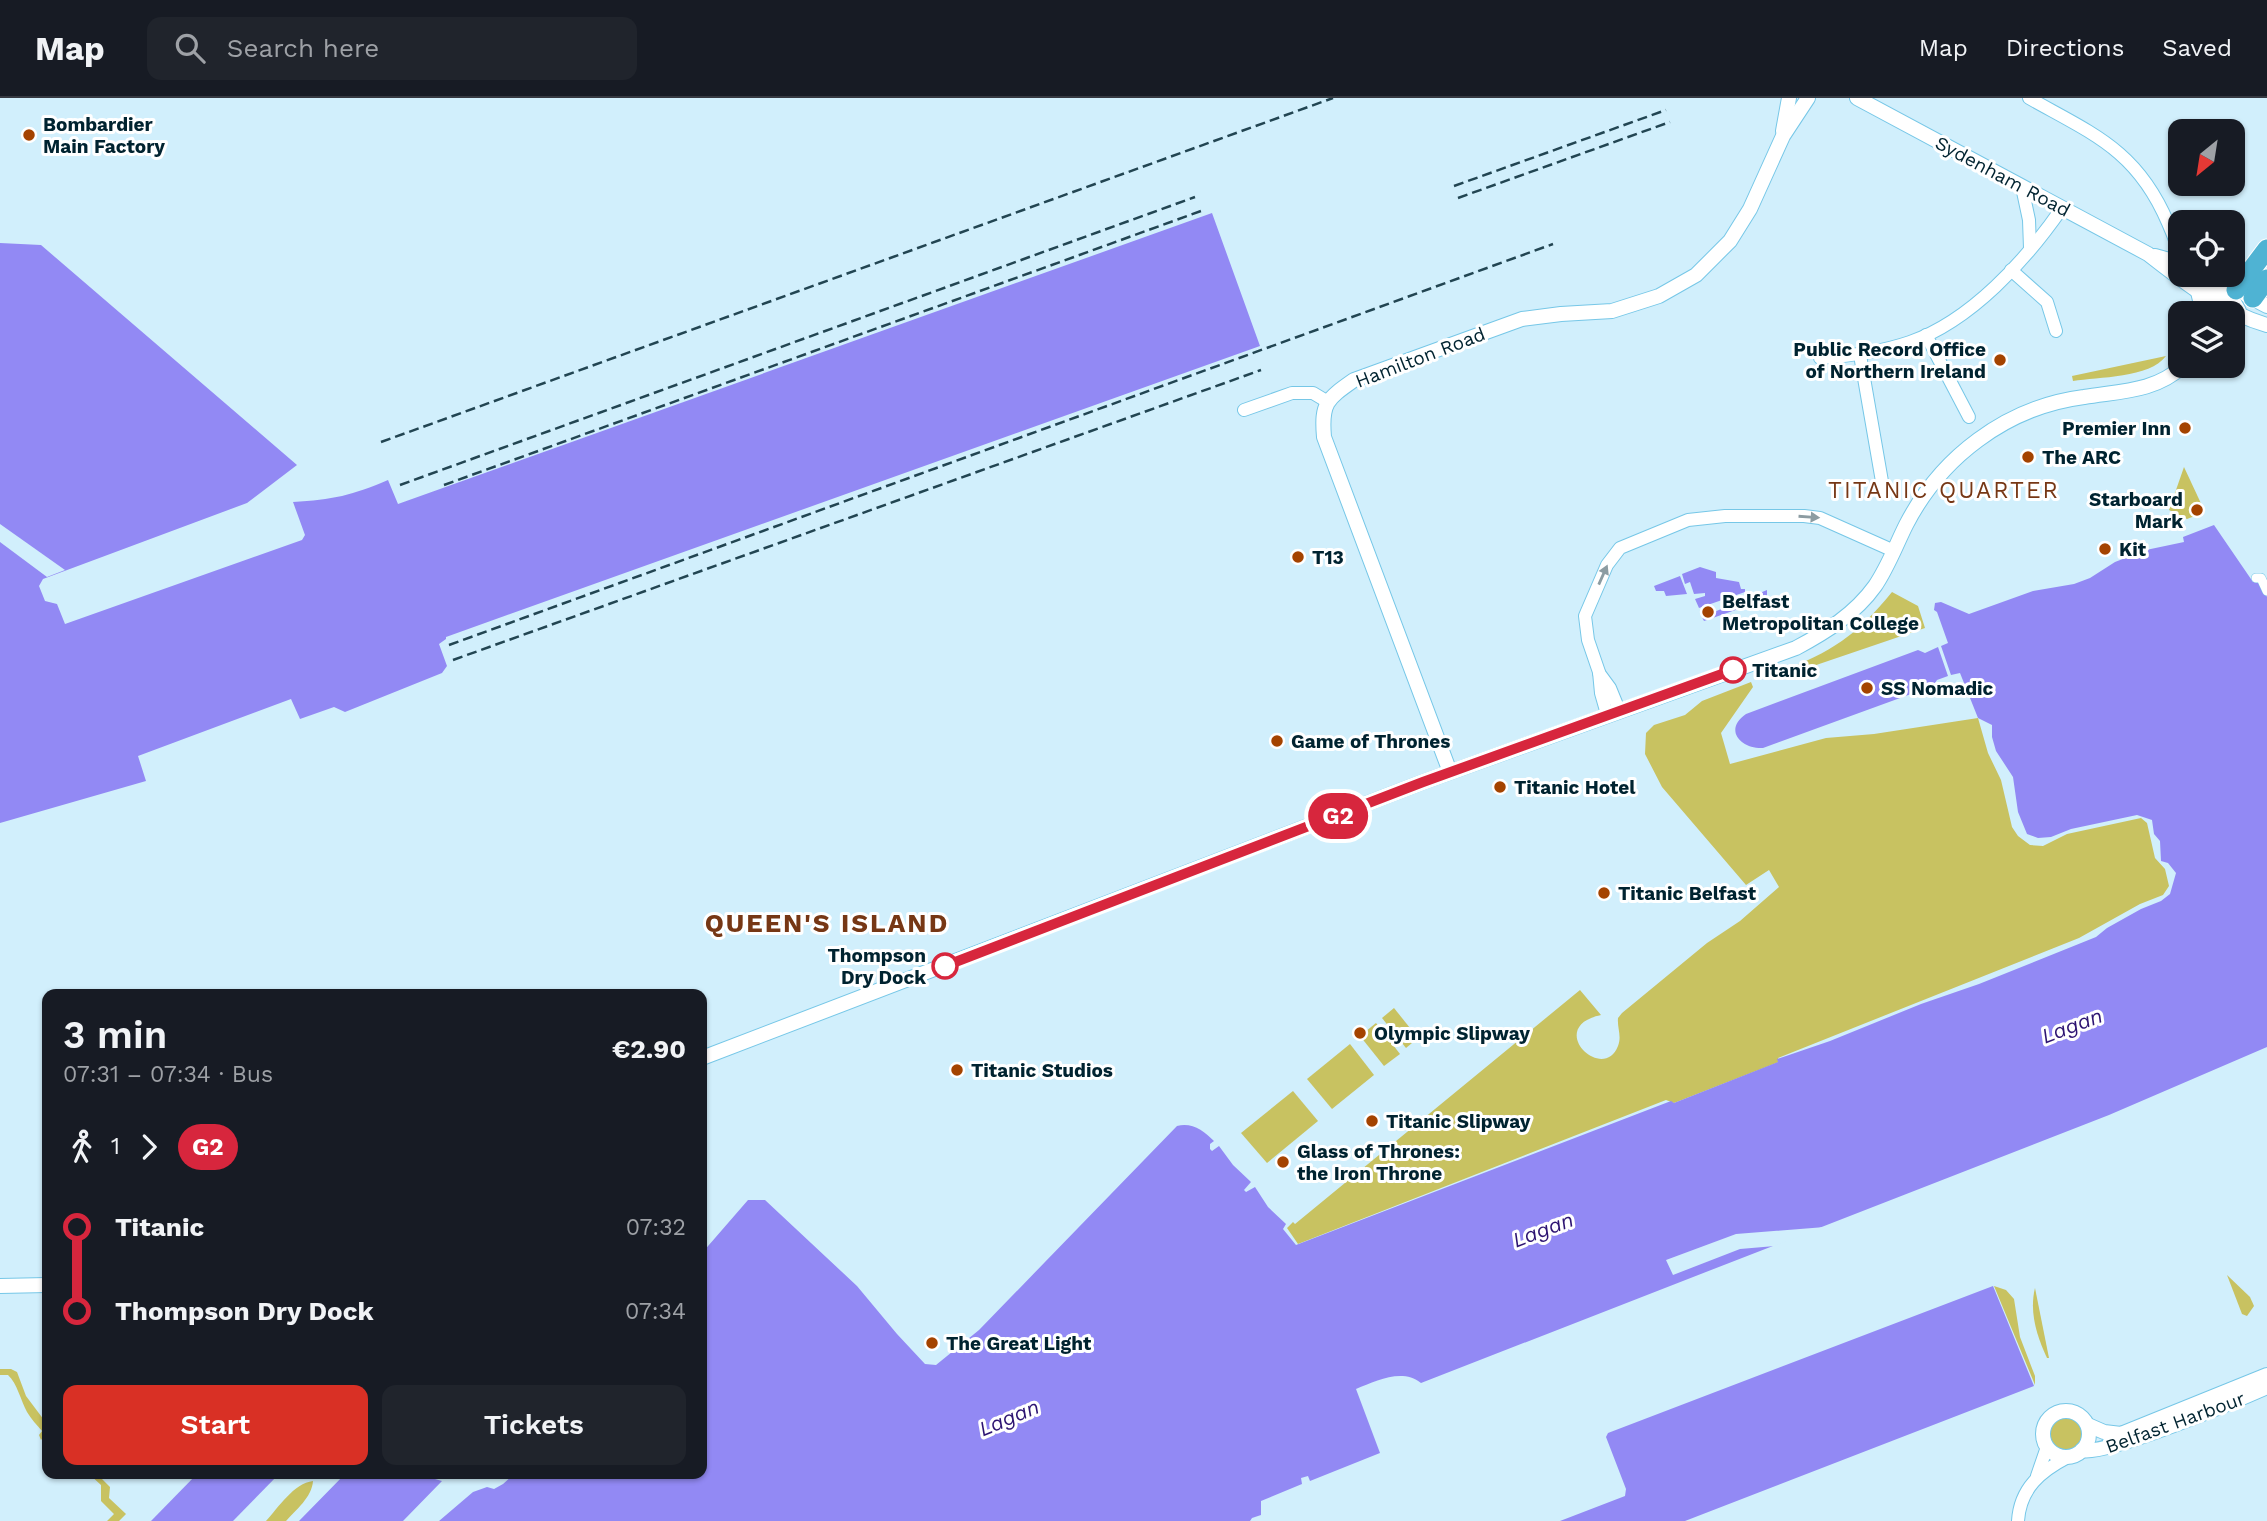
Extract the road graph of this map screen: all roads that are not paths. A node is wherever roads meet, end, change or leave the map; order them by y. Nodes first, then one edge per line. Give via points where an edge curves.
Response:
1 (1789, 98) edge
2 (1808, 98) edge
3 (1857, 98) edge
4 (2029, 98) edge
5 (1783, 136) junction
6 (2022, 187) junction
7 (2062, 208) junction
8 (2168, 224) edge
9 (2030, 248) junction
10 (2267, 249) edge
11 (2168, 262) edge
12 (2011, 270) junction
13 (2194, 287) edge
14 (2217, 287) edge
15 (2228, 287) edge
16 (2198, 292) junction
17 (2242, 298) edge
18 (2200, 301) edge
19 (2267, 317) edge
20 (2267, 325) edge
21 (2056, 331) dead end
22 (1926, 335) junction
23 (1860, 355) junction
24 (1820, 358) dead end
25 (2168, 378) edge
26 (1328, 402) junction
27 (1244, 410) dead end
28 (1969, 417) dead end
29 (1884, 493) dead end
30 (1894, 551) junction
31 (2256, 578) dead end
32 (2267, 591) edge
33 (1613, 712) junction
34 (1450, 772) junction
35 (707, 1056) edge
36 (42, 1285) edge
37 (0, 1286) edge
38 (2267, 1375) edge
39 (2267, 1387) edge
40 (2088, 1425) junction
41 (2047, 1447) junction
42 (2082, 1450) junction
43 (2068, 1457) junction
44 (2037, 1476) junction
45 (2018, 1521) edge

1 - 5 street, Hamilton Road
2 - 5 street, Hamilton Road
3 - 6 street, Sydenham Road
4 - 8 street via 2129,160
5 - 26 street, Hamilton Road via 1751,209 1730,241 1696,275 1659,296 1612,311 1522,319 1354,380
6 - 7 street, Sydenham Road
6 - 9 street
7 - 9 street
7 - 11 street, Sydenham Road
9 - 12 street
10 - 17 highway
12 - 21 street via 2047,302
12 - 22 street via 1971,307
13 - 16 street, Sydenham Road
14 - 17 street
15 - 17 street, Sydenham Road
16 - 17 street, Sydenham Road
16 - 18 street
17 - 19 street
17 - 20 street, Sydenham Road
22 - 23 street
22 - 28 street
23 - 24 street
23 - 29 street
25 - 30 street via 2125,393 2041,406 1978,440 1927,492
26 - 27 street via 1313,393 1292,393
26 - 34 street via 1322,415 1324,437
30 - 33 street via 1861,602 1818,637
33 -> 30 street via 1610,688 1599,673 1585,625 1588,609 1620,548 1688,520 1820,517
31 - 32 street via 2261,578
33 - 34 street
34 - 35 street
36 - 37 street
38 - 40 street, Belfast Harbour via 2121,1434
39 - 42 street, Belfast Harbour via 2127,1441 2096,1451
40 - 41 street via 2075,1412 2056,1412 2043,1426
40 - 42 street via 2089,1438
41 - 43 street
41 - 44 street
42 - 43 street
43 - 44 street
44 - 45 street via 2023,1498

